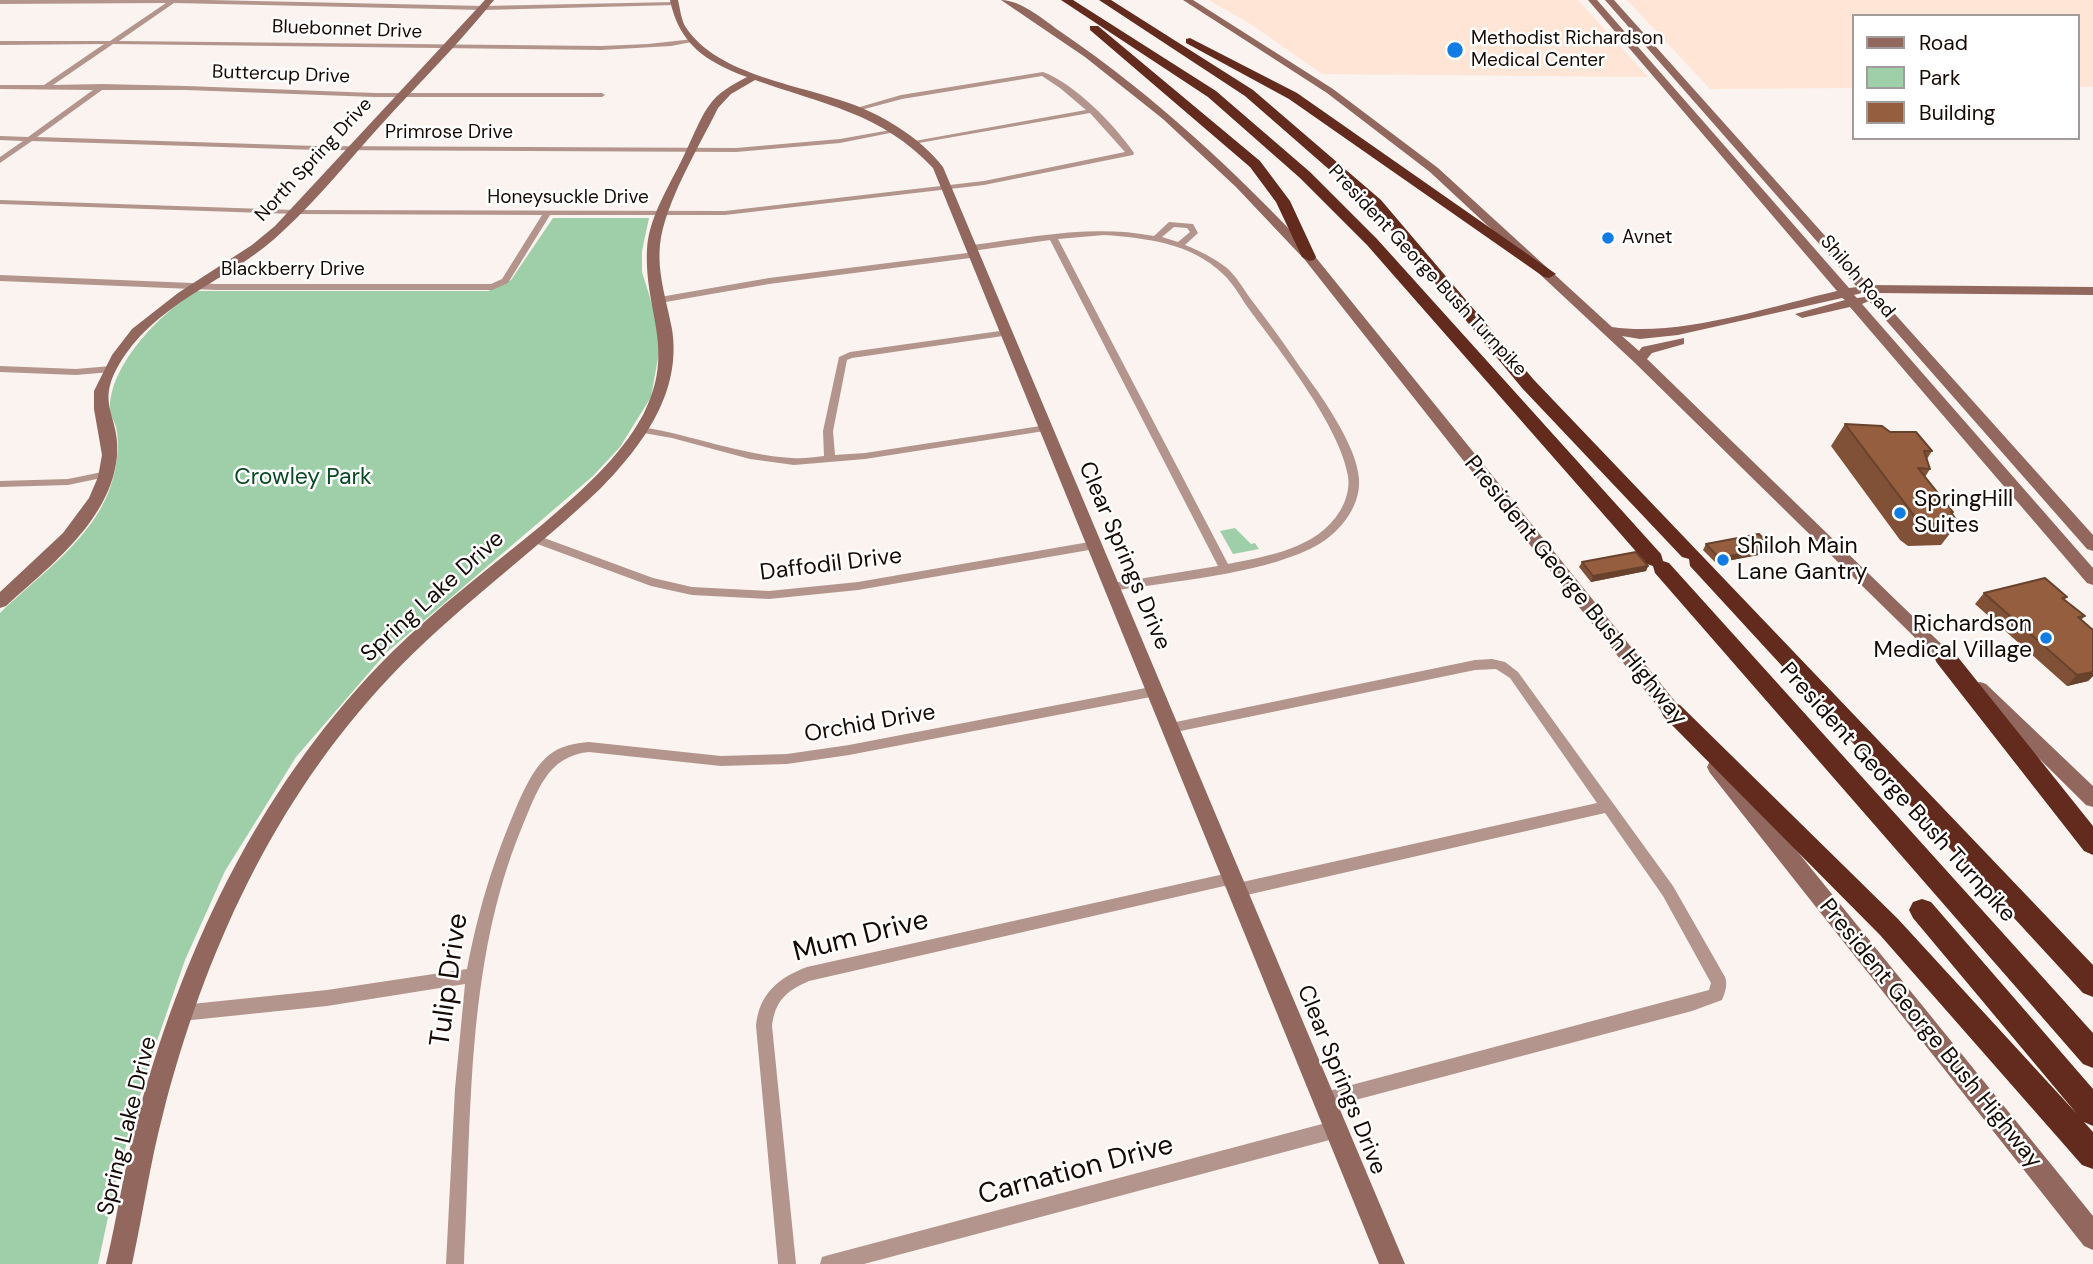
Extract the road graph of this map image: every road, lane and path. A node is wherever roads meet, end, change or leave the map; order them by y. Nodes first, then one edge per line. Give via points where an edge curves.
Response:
1 (160, 0) edge
2 (382, 0) edge
3 (1005, 0) edge
4 (1104, 0) edge
5 (1187, 0) edge
6 (49, 1) edge
7 (173, 1) edge
8 (1067, 1) edge
9 (0, 2) edge
10 (268, 2) edge
11 (674, 2) edge
12 (592, 3) edge
13 (1595, 3) edge
14 (1611, 3) edge
15 (486, 4) edge
16 (374, 6) junction
17 (1135, 19) junction
18 (111, 41) junction
19 (694, 41) junction
20 (0, 43) edge
21 (444, 48) junction
22 (752, 78) junction
23 (47, 86) junction
24 (102, 86) junction
25 (1666, 86) junction
26 (0, 87) edge
27 (1685, 88) junction
28 (401, 95) junction
29 (603, 95) dead end
30 (857, 109) junction
31 (1090, 111) junction
32 (896, 131) junction
33 (0, 138) edge
34 (31, 138) junction
35 (913, 142) junction
36 (353, 148) junction
37 (692, 150) junction
38 (0, 161) edge
39 (947, 188) junction
40 (0, 202) edge
41 (1376, 203) junction
42 (294, 212) junction
43 (547, 214) junction
44 (661, 214) junction
45 (1157, 237) junction
46 (1053, 238) junction
47 (1181, 244) junction
48 (974, 252) junction
49 (1309, 257) junction
50 (1442, 260) dead end
51 (1549, 274) junction
52 (0, 278) edge
53 (191, 286) junction
54 (2093, 290) edge
55 (1868, 294) junction
56 (1848, 297) junction
57 (660, 300) junction
58 (2093, 300) edge
59 (1723, 321) junction
60 (1735, 328) junction
61 (1607, 330) junction
62 (1007, 333) junction
63 (1639, 359) junction
64 (0, 369) edge
65 (111, 369) junction
66 (1047, 428) junction
67 (642, 430) junction
68 (830, 460) junction
69 (1990, 461) junction
70 (2017, 462) junction
71 (107, 474) junction
72 (0, 484) edge
73 (536, 539) junction
74 (1095, 545) junction
75 (2093, 545) edge
76 (1224, 567) junction
77 (2093, 579) edge
78 (1112, 587) junction
79 (0, 602) edge
80 (1945, 657) junction
81 (1498, 663) joint
82 (1156, 691) junction
83 (1672, 711) junction
84 (1171, 728) junction
85 (589, 747) joint
86 (2093, 799) edge
87 (1606, 807) junction
88 (2093, 844) edge
89 (1236, 884) junction
90 (1922, 910) dead end
91 (473, 975) junction
92 (2093, 984) edge
93 (182, 1013) junction
94 (2093, 1054) edge
95 (1325, 1100) junction
96 (2093, 1111) edge
97 (1337, 1129) junction
98 (2093, 1154) edge
99 (2093, 1237) edge
100 (119, 1264) edge
101 (455, 1264) edge
102 (787, 1264) edge
103 (829, 1264) edge
104 (1392, 1264) edge

1 - 6 street
1 - 7 street
2 - 16 street
3 - 49 main road, President George Bush Highway via 1138,90 1240,182
4 - 17 highway, President George Bush Turnpike
5 - 51 main road via 1296,67 1385,130
6 - 9 street
7 - 10 street
7 - 18 street
8 - 49 highway via 1075,13 1255,164 1289,211
8 - 94 highway, President George Bush Turnpike via 1212,94 1314,183 1389,261
10 - 16 street
11 - 12 street
11 - 19 main road, Clear Springs Drive via 677,23
12 - 15 street
13 - 14 main road
13 - 25 main road, Shiloh Road
14 - 27 main road, Shiloh Road
15 - 16 street
15 - 21 main road, North Spring Drive
17 - 41 highway, President George Bush Turnpike via 1249,93
17 - 51 highway via 1194,42 1293,96
18 - 20 street, Bluebonnet Drive
18 - 21 street, Bluebonnet Drive
18 - 23 street
19 - 21 street, Bluebonnet Drive via 651,47
19 - 22 main road, Clear Springs Drive
21 - 28 main road, North Spring Drive
22 - 30 main road, Clear Springs Drive
22 - 37 main road, Spring Lake Drive via 719,100
23 - 24 street, Buttercup Drive
23 - 26 street, Buttercup Drive
24 - 28 street, Buttercup Drive
24 - 34 street
25 - 27 main road
25 - 56 main road, Shiloh Road
27 - 55 main road, Shiloh Road
28 - 29 street, Buttercup Drive
28 - 36 main road, North Spring Drive
30 - 31 street via 901,97 1042,75 1052,78
30 - 32 main road, Clear Springs Drive
31 - 35 street
31 - 39 street, Honeysuckle Drive via 1130,153
32 - 35 main road, Clear Springs Drive
32 - 37 street, Primrose Drive via 776,148
33 - 34 street, Primrose Drive
34 - 36 street, Primrose Drive
34 - 38 street
35 - 39 main road, Clear Springs Drive via 938,167
36 - 37 street, Primrose Drive
36 - 42 main road, North Spring Drive
37 - 44 main road, Spring Lake Drive
39 - 44 street, Honeysuckle Drive via 749,211
39 - 48 main road, Clear Springs Drive
40 - 42 street, Honeysuckle Drive
41 - 50 highway
41 - 92 highway, President George Bush Turnpike via 1528,384
42 - 43 street, Honeysuckle Drive
42 - 53 main road, North Spring Drive via 254,250
43 - 44 street, Honeysuckle Drive
43 - 53 street, Blackberry Drive via 505,281 492,287
44 - 57 main road, Spring Lake Drive via 654,238
45 - 46 street via 1106,233
45 - 47 street
45 - 47 street via 1172,224 1190,226 1194,233
46 - 48 street
46 - 76 street
47 - 76 street via 1207,256 1226,272 1345,445 1354,479 1349,508 1334,527 1298,550
48 - 57 street
48 - 62 main road, Clear Springs Drive
49 - 83 main road, President George Bush Highway
51 - 61 main road
52 - 53 street, Blackberry Drive
53 - 65 main road, North Spring Drive via 153,317
54 - 55 main road
55 - 56 main road
55 - 58 main road
55 - 70 main road, Shiloh Road
56 - 59 main road
56 - 60 main road
56 - 69 main road, Shiloh Road
57 - 67 main road, Spring Lake Drive via 669,353 664,382
59 - 60 main road
59 - 61 main road via 1656,334
60 - 63 main road via 1658,345
61 - 63 main road
62 - 66 main road, Clear Springs Drive
62 - 68 street via 842,359 828,431
63 - 80 main road
64 - 65 street
65 - 71 main road, North Spring Drive via 99,404 110,452
66 - 68 street
66 - 74 main road, Clear Springs Drive
67 - 68 street via 775,460
67 - 73 main road, Spring Lake Drive via 600,482
69 - 70 main road
69 - 77 main road, Shiloh Road
70 - 75 main road, Shiloh Road
71 - 72 street via 68,482
71 - 79 main road, North Spring Drive via 89,510 65,539
73 - 74 street, Daffodil Drive via 651,582 692,591 769,596 858,586
73 - 93 main road, Spring Lake Drive via 435,623 323,740 253,845 216,920
74 - 78 main road, Clear Springs Drive
76 - 78 street
78 - 82 main road, Clear Springs Drive
80 - 86 main road
80 - 88 highway
81 - 84 street
81 - 87 street via 1514,675
82 - 84 main road, Clear Springs Drive
82 - 85 street, Orchid Drive via 787,759 721,761
83 - 98 highway via 1889,928
83 - 99 main road, President George Bush Highway
84 - 89 main road, Clear Springs Drive
85 - 91 street, Tulip Drive via 555,755 543,767 507,841 488,897
87 - 89 street, Mum Drive
87 - 95 street via 1668,891 1719,982 1716,995
89 - 95 main road, Clear Springs Drive
89 - 102 street, Mum Drive via 786,982 768,1003 764,1026
90 - 96 highway
91 - 93 street via 327,998
91 - 101 street, Tulip Drive via 461,1110
93 - 100 main road, Spring Lake Drive via 151,1113
95 - 97 main road, Clear Springs Drive
97 - 103 street, Carnation Drive
97 - 104 main road, Clear Springs Drive

